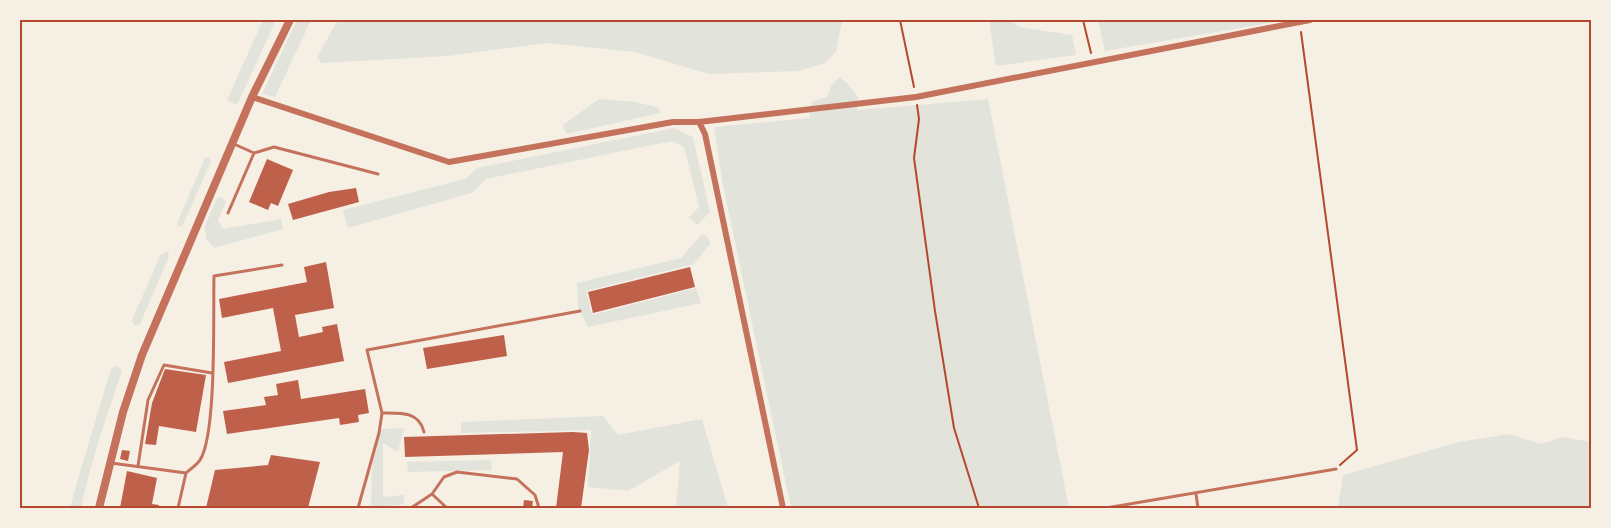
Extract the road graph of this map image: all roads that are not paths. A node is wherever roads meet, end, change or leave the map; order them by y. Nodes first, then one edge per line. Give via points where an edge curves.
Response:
1 (290, 20) edge
2 (1310, 20) edge
3 (252, 97) junction
4 (699, 122) junction
5 (232, 143) junction
6 (254, 153) junction
7 (378, 174) dead end
8 (228, 213) dead end
9 (282, 265) dead end
10 (580, 310) dead end
11 (212, 373) junction
12 (382, 413) junction
13 (424, 432) dead end
14 (110, 464) junction
15 (138, 466) junction
16 (1336, 469) road end
17 (186, 473) junction
18 (432, 494) junction
19 (1196, 494) junction
20 (99, 508) edge
21 (178, 508) edge
22 (358, 508) edge
23 (411, 508) edge
24 (447, 508) edge
25 (539, 508) edge
26 (783, 508) edge
27 (1106, 508) edge
28 (1198, 508) edge

1 - 3 street
2 - 4 street via 916,97
3 - 4 street via 449,162 673,122
3 - 5 street
4 - 26 street via 705,134
5 - 6 lane
5 - 14 street via 142,355
6 - 7 lane via 274,147
6 - 8 lane
9 - 11 lane via 214,276
10 - 12 lane via 367,350
11 - 15 lane via 164,365 148,400
11 - 17 lane via 208,435 200,460
12 - 13 lane via 415,417
12 - 22 lane
14 - 15 lane
14 - 20 street
15 - 17 lane
16 - 19 lane
17 - 21 lane
18 - 23 lane
18 - 24 lane
18 - 25 lane via 444,477 457,472 517,479 535,495
19 - 27 lane
19 - 28 lane

